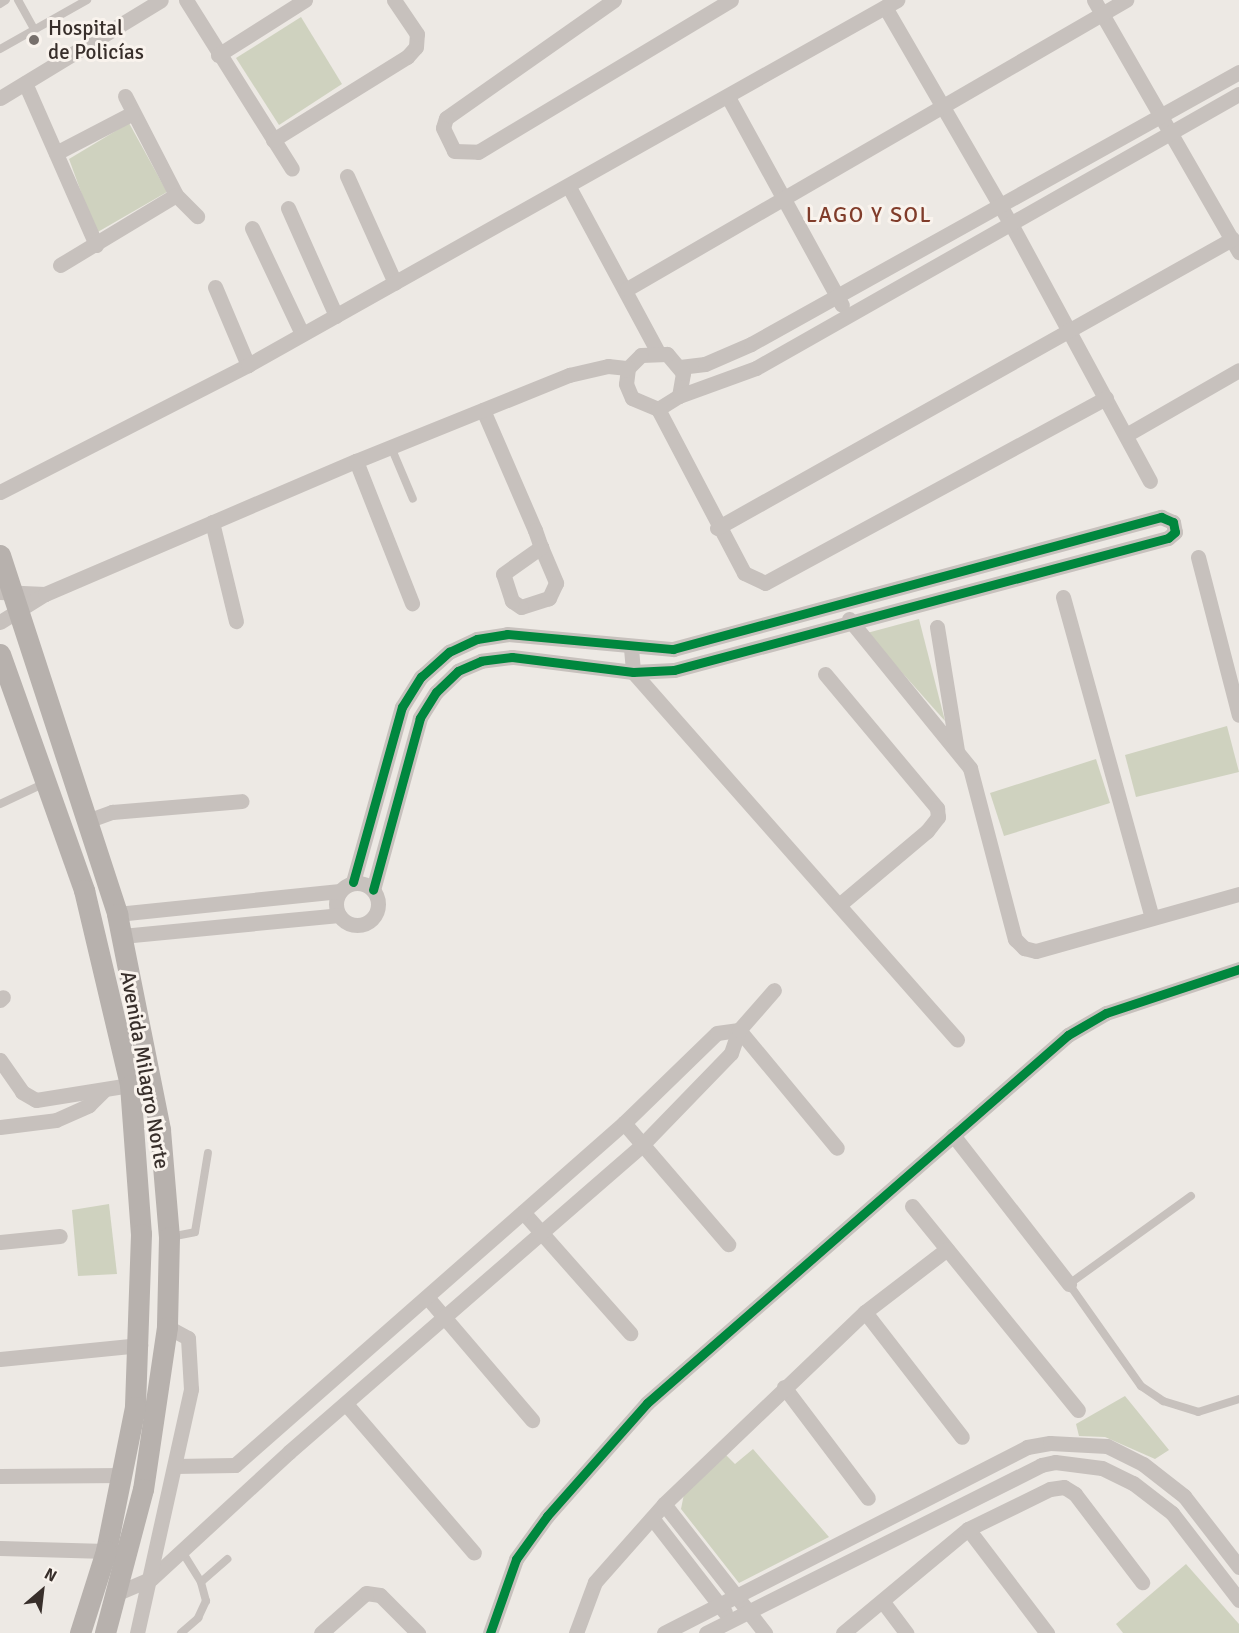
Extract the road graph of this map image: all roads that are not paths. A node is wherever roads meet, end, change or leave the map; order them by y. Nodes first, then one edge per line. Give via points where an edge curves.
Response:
1 (6, 0) edge
2 (18, 0) edge
3 (87, 0) edge
4 (161, 0) edge
5 (186, 0) edge
6 (305, 0) edge
7 (394, 0) edge
8 (614, 0) edge
9 (731, 0) edge
10 (1095, 0) edge
11 (1126, 0) edge
12 (0, 4) edge
13 (891, 4) edge
14 (1102, 14) junction
15 (34, 29) junction
16 (0, 50) edge
17 (218, 55) junction
18 (1239, 72) edge
19 (25, 83) junction
20 (1239, 94) edge
21 (124, 96) dead end
22 (728, 97) junction
23 (0, 98) edge
24 (940, 106) junction
25 (131, 114) junction
26 (1164, 115) junction
27 (1175, 134) junction
28 (273, 140) junction
29 (56, 153) junction
30 (292, 169) dead end
31 (347, 176) dead end
32 (569, 187) junction
33 (176, 195) junction
34 (782, 198) junction
35 (996, 206) junction
36 (288, 208) dead end
37 (197, 216) dead end
38 (1011, 224) junction
39 (252, 228) dead end
40 (96, 245) junction
41 (1235, 246) edge
42 (60, 265) dead end
43 (395, 283) junction
44 (215, 286) dead end
45 (627, 289) junction
46 (838, 297) junction
47 (336, 316) junction
48 (848, 316) junction
49 (1070, 332) junction
50 (302, 334) junction
51 (658, 352) junction
52 (248, 364) junction
53 (680, 366) junction
54 (628, 368) junction
55 (1239, 370) edge
56 (679, 396) junction
57 (1106, 398) junction
58 (658, 409) junction
59 (483, 410) junction
60 (1126, 435) junction
61 (391, 447) junction
62 (356, 461) junction
63 (1150, 481) dead end
64 (0, 492) edge
65 (413, 499) dead end
66 (212, 522) junction
67 (717, 528) junction
68 (542, 547) dead end
69 (0, 555) edge
70 (1198, 558) dead end
71 (5, 591) edge
72 (45, 594) junction
73 (1063, 597) dead end
74 (412, 603) dead end
75 (842, 606) junction
76 (9, 618) edge
77 (236, 621) dead end
78 (853, 625) junction
79 (937, 627) dead end
80 (631, 648) junction
81 (0, 654) edge
82 (633, 672) junction
83 (825, 674) dead end
84 (1239, 715) edge
85 (957, 750) junction
86 (47, 782) junction
87 (242, 801) dead end
88 (0, 804) edge
89 (87, 821) junction
90 (353, 882) junction
91 (373, 890) junction
92 (339, 891) junction
93 (1239, 894) edge
94 (839, 905) junction
95 (117, 914) junction
96 (339, 915) junction
97 (1152, 915) junction
98 (122, 936) junction
99 (1239, 969) edge
100 (774, 990) dead end
101 (738, 1030) junction
102 (957, 1039) dead end
103 (0, 1060) edge
104 (130, 1085) junction
105 (103, 1091) junction
106 (624, 1124) junction
107 (0, 1127) edge
108 (953, 1135) junction
109 (641, 1146) junction
110 (837, 1148) dead end
111 (208, 1153) dead end
112 (1191, 1196) dead end
113 (912, 1206) dead end
114 (523, 1212) junction
115 (542, 1233) junction
116 (60, 1236) dead end
117 (169, 1237) junction
118 (0, 1242) edge
119 (728, 1244) dead end
120 (947, 1249) junction
121 (1069, 1284) junction
122 (427, 1297) junction
123 (865, 1312) junction
124 (443, 1319) junction
125 (167, 1327) junction
126 (630, 1333) dead end
127 (140, 1345) junction
128 (0, 1359) edge
129 (784, 1387) junction
130 (1239, 1399) edge
131 (346, 1404) junction
132 (1078, 1410) dead end
133 (532, 1420) dead end
134 (274, 1432) junction
135 (962, 1437) dead end
136 (289, 1452) junction
137 (176, 1466) junction
138 (123, 1475) junction
139 (0, 1476) edge
140 (1185, 1496) junction
141 (868, 1498) dead end
142 (664, 1504) junction
143 (1172, 1513) junction
144 (652, 1518) junction
145 (968, 1529) junction
146 (0, 1548) edge
147 (106, 1551) junction
148 (182, 1552) junction
149 (474, 1553) dead end
150 (227, 1559) dead end
151 (1239, 1567) edge
152 (151, 1579) junction
153 (201, 1582) junction
154 (1142, 1582) dead end
155 (115, 1594) junction
156 (738, 1597) junction
157 (1239, 1600) edge
158 (883, 1602) junction
159 (721, 1605) junction
160 (750, 1610) junction
161 (731, 1621) junction
162 (80, 1633) edge
163 (105, 1633) edge
164 (137, 1633) edge
165 (181, 1633) edge
166 (321, 1633) edge
167 (418, 1633) edge
168 (490, 1633) edge
169 (576, 1633) edge
170 (664, 1633) edge
171 (706, 1633) edge
172 (765, 1633) edge
173 (843, 1633) edge
174 (906, 1633) edge
175 (1047, 1633) edge

1 - 12 lane
2 - 15 lane
3 - 15 lane
4 - 19 street
5 - 17 street
6 - 17 street
7 - 28 street via 417,34 412,52
8 - 9 street via 446,118 443,128 454,151 478,152
10 - 14 street
11 - 14 street
13 - 22 street
13 - 24 street
14 - 24 street
14 - 26 street
15 - 16 lane
17 - 28 street
18 - 26 street
19 - 23 street
19 - 29 street
20 - 27 street
21 - 25 street
22 - 32 street
22 - 34 street
24 - 34 street
24 - 35 street
25 - 29 street
25 - 33 street
26 - 27 street
26 - 35 street
27 - 38 street
27 - 41 street
28 - 30 street
29 - 40 street
31 - 43 street
32 - 43 street
32 - 45 street
33 - 37 street
33 - 40 street
34 - 45 street
34 - 46 street
35 - 38 street
35 - 46 street
36 - 47 street
38 - 48 street
38 - 49 street
39 - 50 street
40 - 42 street
41 - 49 street
43 - 47 street
44 - 52 street
45 - 51 street
46 - 48 street
46 - 53 street via 705,364
47 - 50 street
48 - 56 street via 756,368
49 - 57 street
49 - 67 street
50 - 52 street
51 - 53 street
51 - 54 street via 641,355
52 - 64 street
53 - 56 street via 683,381
54 - 58 street via 626,384 632,398
54 - 59 street via 591,368
55 - 60 street
56 - 58 street
57 - 60 street
57 - 67 street via 765,583 744,573
58 - 67 street
59 - 61 street
59 - 68 street
60 - 63 street
61 - 62 street
61 - 65 lane
62 - 66 street
62 - 74 street
66 - 72 street
66 - 77 street
69 - 71 main road, Avenida Milagro Norte
70 - 84 street
71 - 72 street
71 - 76 main road, Avenida Milagro Norte
72 - 76 street
73 - 97 street
75 - 78 street
75 - 78 street via 1161,517 1170,518 1176,527 1168,538
75 - 80 street via 673,649
76 - 89 main road, Avenida Milagro Norte
78 - 82 street via 674,670
78 - 85 street
79 - 85 street
80 - 82 street
80 - 90 street via 507,634 477,639 449,652 421,677 402,707
81 - 86 main road, Avenida Milagro Norte
82 - 91 street via 512,657 458,671 436,692 420,718
82 - 94 street
83 - 94 street via 937,808 938,817 927,831
85 - 97 street via 979,787 1016,939 1024,948 1036,951
86 - 88 lane
86 - 104 main road, Avenida Milagro Norte via 92,917
87 - 89 street via 112,812
89 - 95 main road, Avenida Milagro Norte
90 - 91 street
90 - 92 street
91 - 96 street via 378,908 369,922 352,924
92 - 95 street
92 - 96 street
93 - 97 street
94 - 102 street
95 - 98 main road, Avenida Milagro Norte
96 - 98 street
98 - 117 main road, Avenida Milagro Norte via 160,1130
99 - 108 street via 1106,1013 1068,1035
100 - 101 street
101 - 106 street via 717,1033
101 - 109 street via 731,1053
101 - 110 street
103 - 105 street via 22,1092 36,1100
104 - 105 street
104 - 127 main road, Avenida Milagro Norte via 141,1234
105 - 107 street via 89,1105 56,1120
106 - 109 street
106 - 114 street
108 - 121 street
108 - 168 street via 647,1403 547,1516 516,1559
109 - 115 street
109 - 119 street
111 - 117 lane via 195,1232
112 - 121 lane
113 - 120 street
114 - 115 street
114 - 122 street
115 - 124 street
115 - 126 street
116 - 118 street
117 - 125 main road, Avenida Milagro Norte
120 - 123 street
120 - 132 street
121 - 130 lane via 1142,1386 1163,1401 1198,1412
122 - 124 street
122 - 134 street
123 - 129 street
123 - 135 street
124 - 131 street
124 - 133 street
125 - 137 street via 188,1338 192,1353 192,1389
125 - 155 main road, Avenida Milagro Norte via 143,1489
127 - 128 street
127 - 138 main road, Avenida Milagro Norte
129 - 141 street
129 - 142 street
131 - 136 street
131 - 149 street
134 - 136 street
134 - 137 street via 236,1465 206,1469
136 - 148 street
137 - 152 street
138 - 139 street
138 - 147 main road, Avenida Milagro Norte
140 - 143 street
140 - 151 street
140 - 156 street via 1143,1464 1107,1446 1050,1443 1027,1448
142 - 144 street
142 - 156 street
143 - 157 street
143 - 160 street via 1133,1483 1102,1468 1073,1462 1041,1465
144 - 159 street
144 - 169 street via 596,1582
145 - 154 street via 1050,1489 1064,1487 1075,1494
145 - 158 street
145 - 175 street
146 - 147 street
147 - 162 main road, Avenida Milagro Norte
148 - 152 street
148 - 153 lane
150 - 153 lane
152 - 155 street
152 - 164 street
153 - 165 lane via 203,1610
155 - 163 main road, Avenida Milagro Norte
156 - 159 street
156 - 160 street
158 - 173 street
158 - 174 street
159 - 161 street
159 - 170 street
160 - 161 street
160 - 172 street
161 - 171 street
166 - 167 street via 366,1593 380,1595

